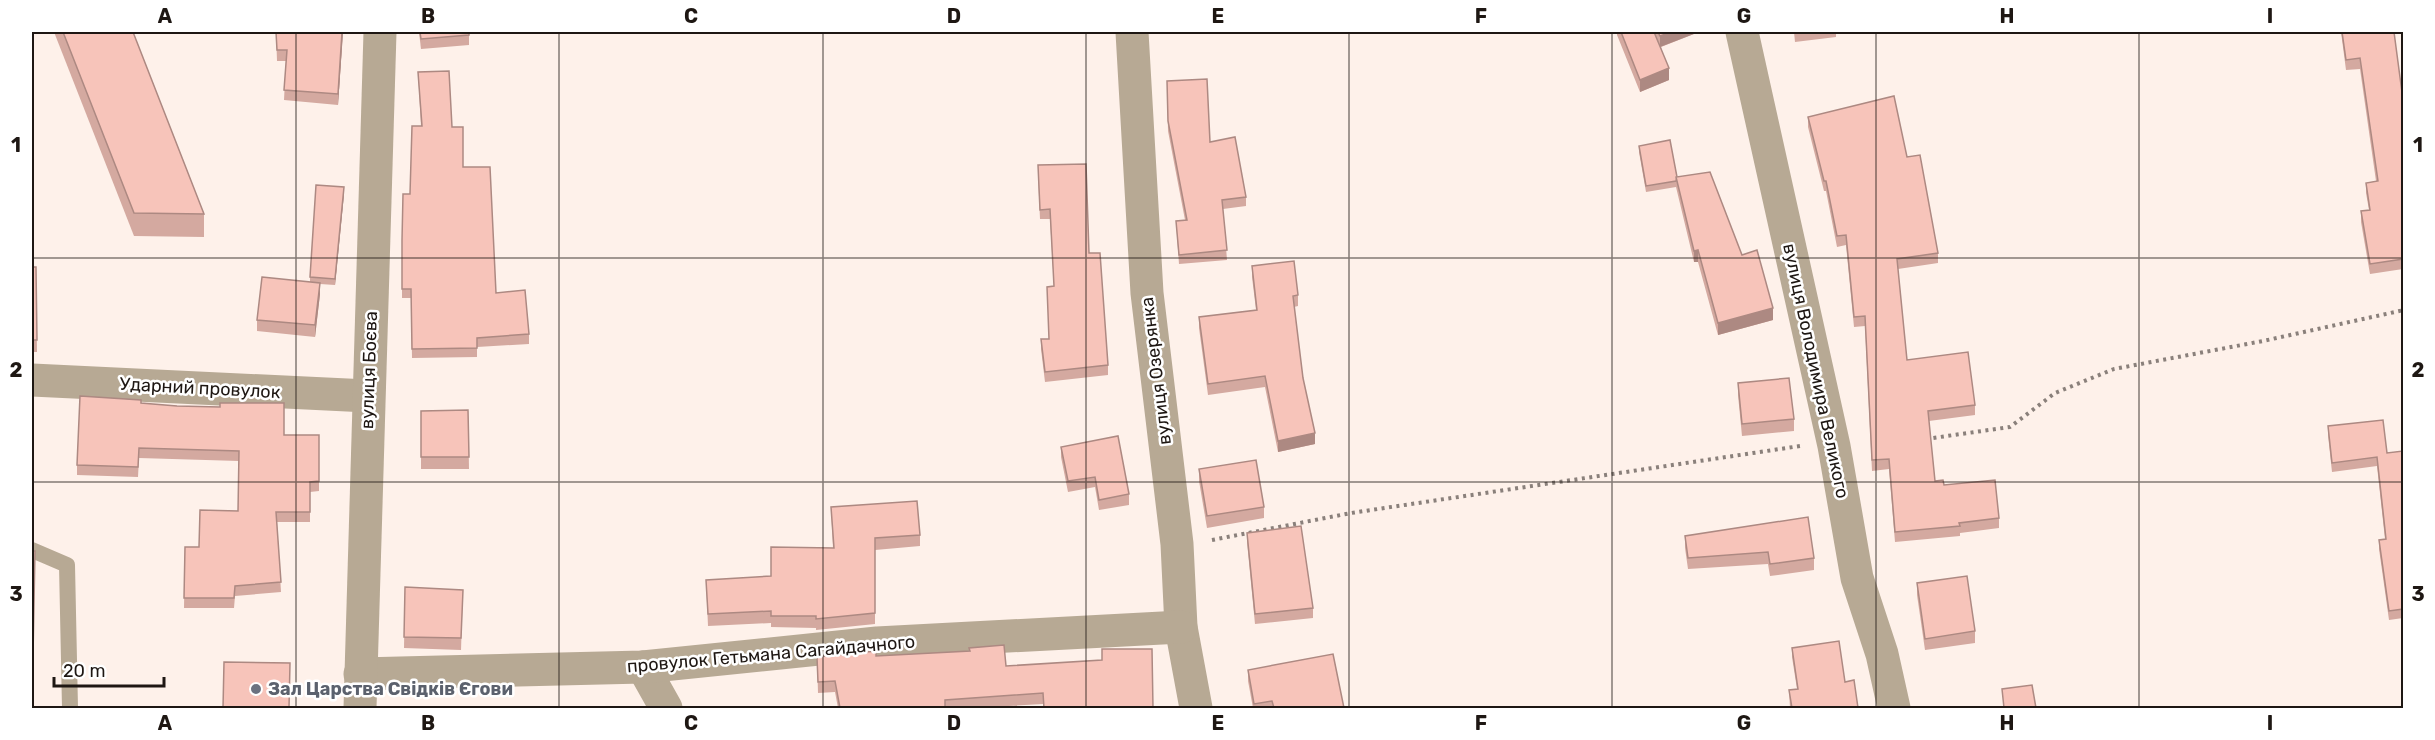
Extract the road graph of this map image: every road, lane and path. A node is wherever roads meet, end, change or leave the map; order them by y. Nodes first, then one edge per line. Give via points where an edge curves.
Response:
1 (380, 32) edge
2 (1132, 32) edge
3 (1742, 32) edge
4 (2403, 310) edge
5 (32, 380) edge
6 (368, 396) junction
7 (1924, 439) edge
8 (1834, 446) junction
9 (1177, 544) junction
10 (32, 550) edge
11 (1181, 627) junction
12 (643, 667) junction
13 (360, 674) junction
14 (70, 708) edge
15 (360, 708) edge
16 (666, 708) edge
17 (1196, 708) edge
18 (1894, 708) edge

1 - 6 street, вулиця Боєва
2 - 9 street, вулиця Озерянка via 1147,293
3 - 8 street, вулиця Володимира Великого
4 - 7 path via 2114,369 2055,393 2010,427
5 - 6 street, Ударний провулок
6 - 13 street, вулиця Боєва
8 - 9 path via 1806,445 1588,476
8 - 18 street, вулиця Володимира Великого via 1857,578 1882,654
9 - 11 street, вулиця Озерянка
10 - 14 lane via 68,565
11 - 12 street, провулок Гетьмана Сагайдачного via 877,643
11 - 17 street, вулиця Озерянка
12 - 13 street, провулок Гетьмана Сагайдачного
12 - 16 street
13 - 15 street, вулиця Боєва

